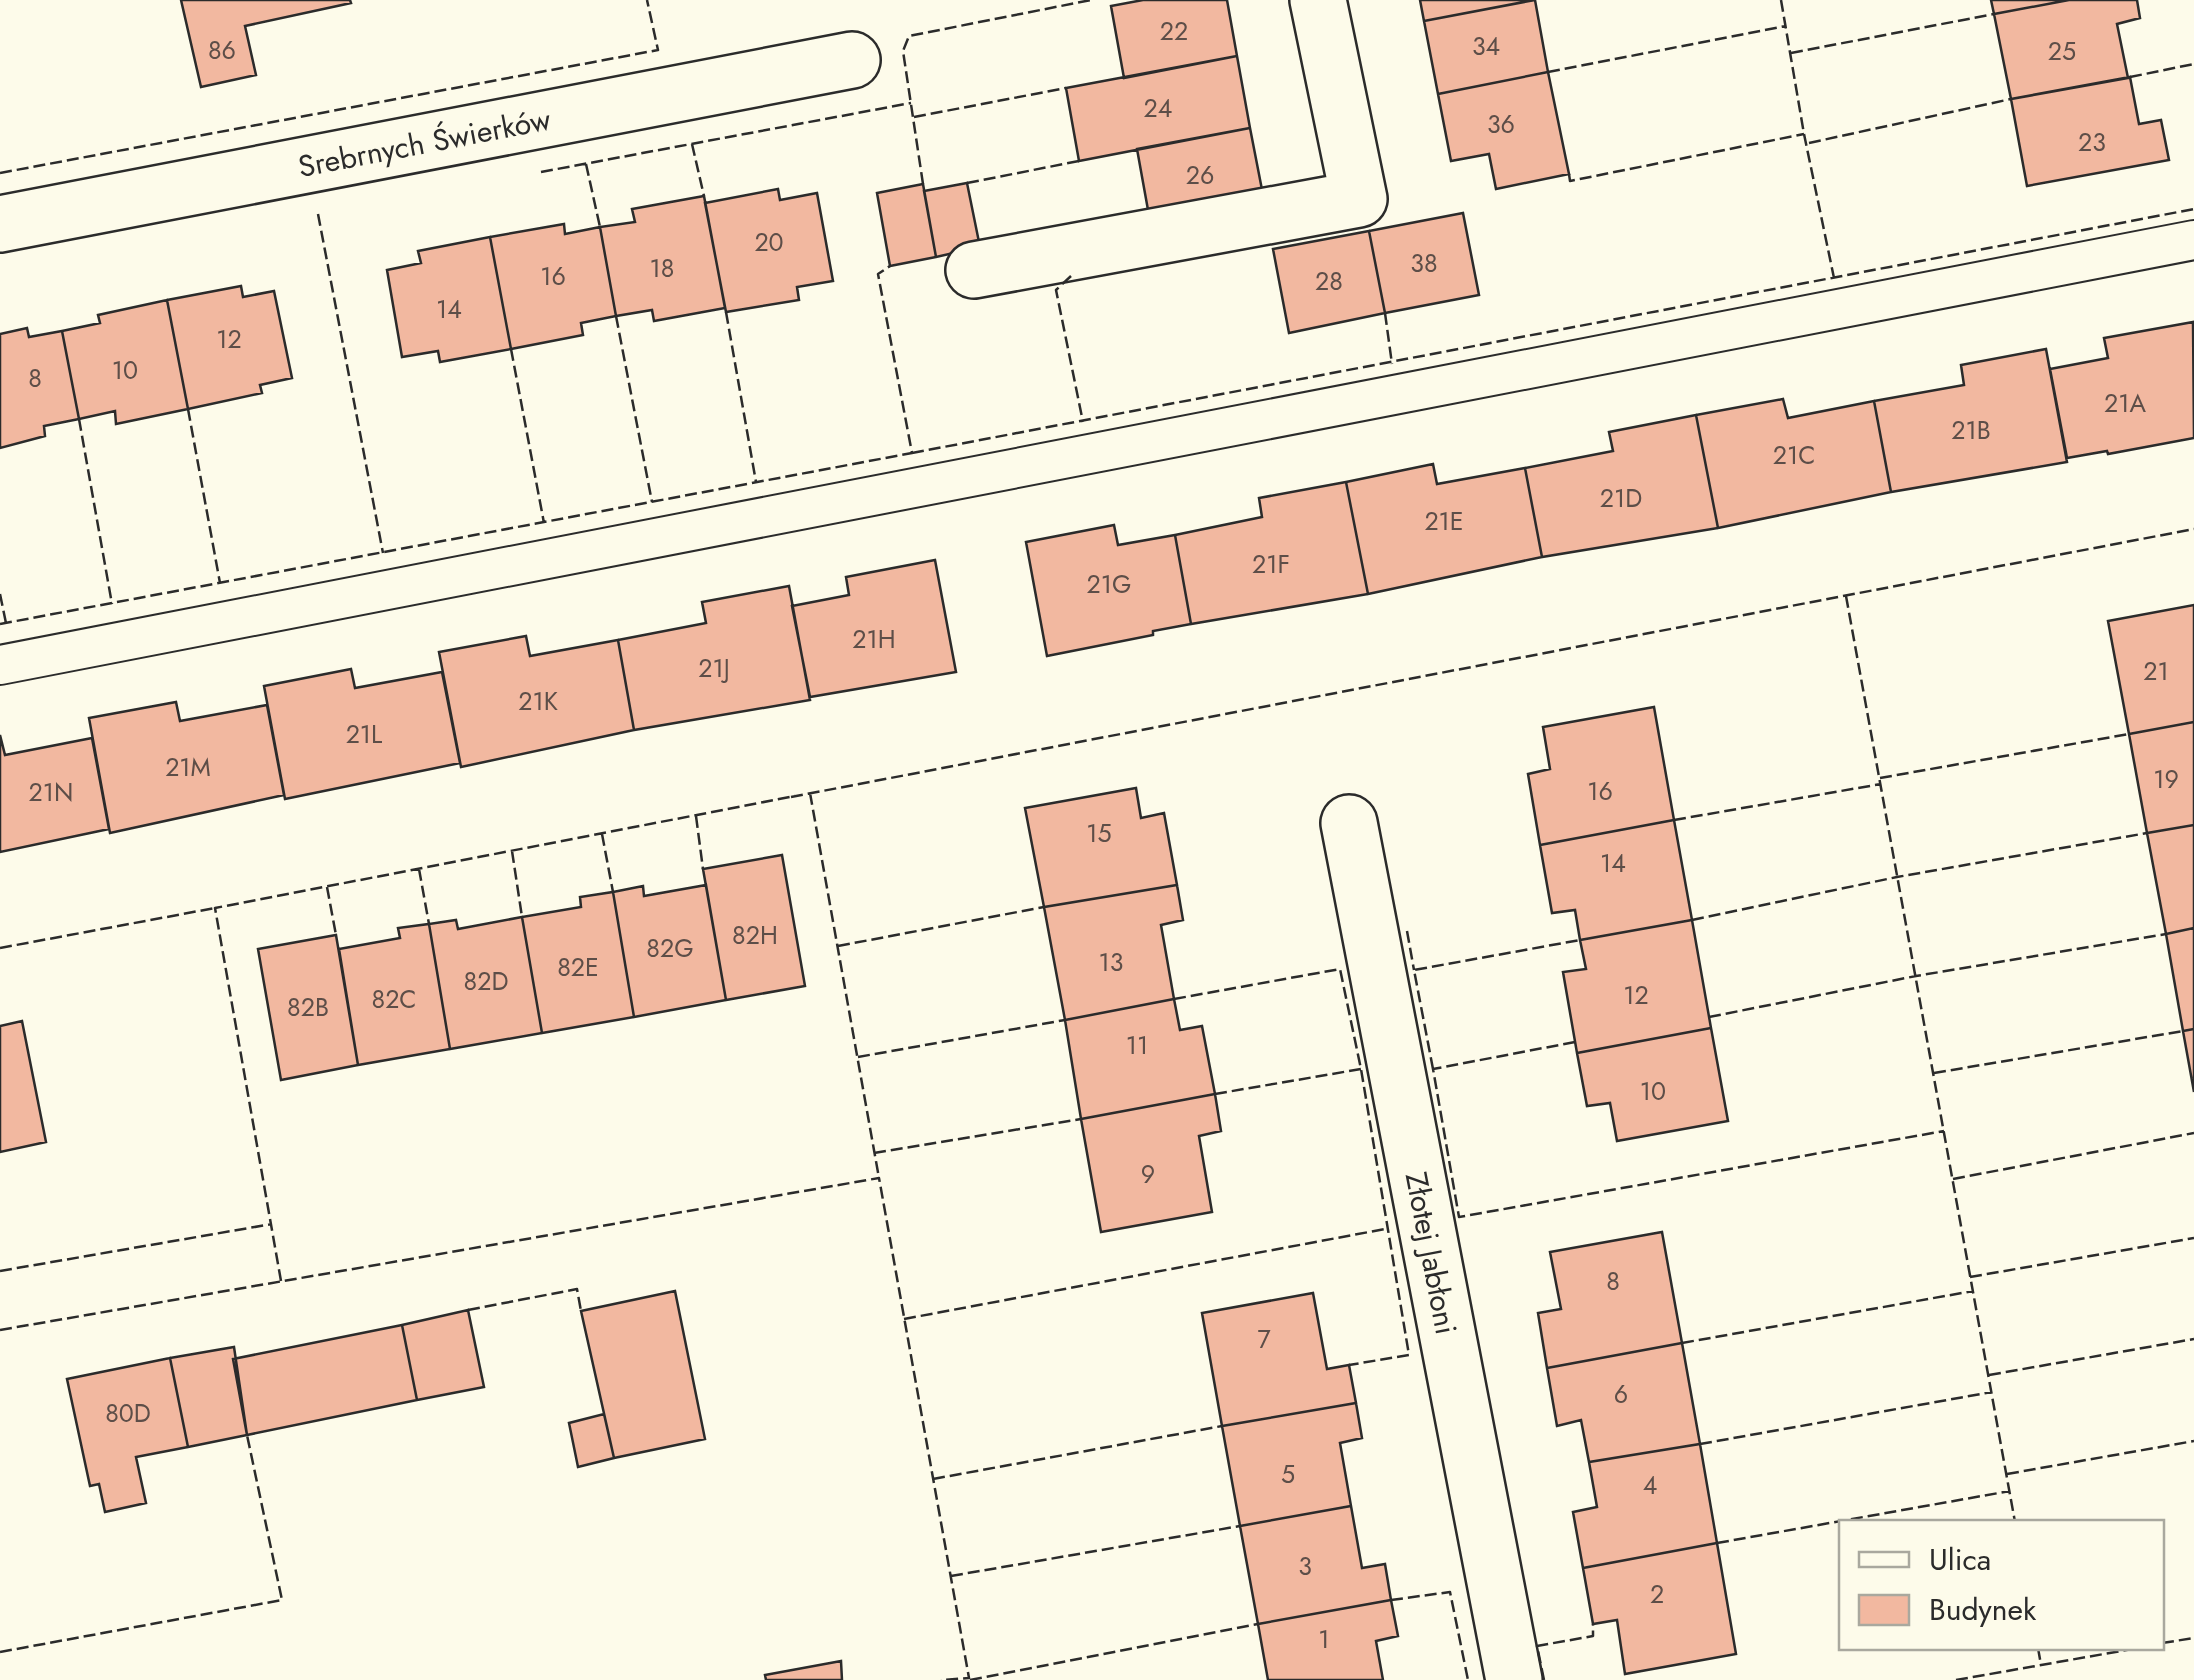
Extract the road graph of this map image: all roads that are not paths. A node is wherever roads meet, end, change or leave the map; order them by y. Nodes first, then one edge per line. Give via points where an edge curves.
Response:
1 (1318, 0) edge
2 (852, 60) dead end
3 (0, 224) edge
4 (2194, 240) edge
5 (974, 270) dead end
6 (0, 665) edge
7 (1349, 824) dead end
8 (1514, 1680) edge

1 - 5 street via 1360,199
2 - 3 street, Srebrnych Świerków
4 - 6 lane
7 - 8 street, Złotej Jabłoni

